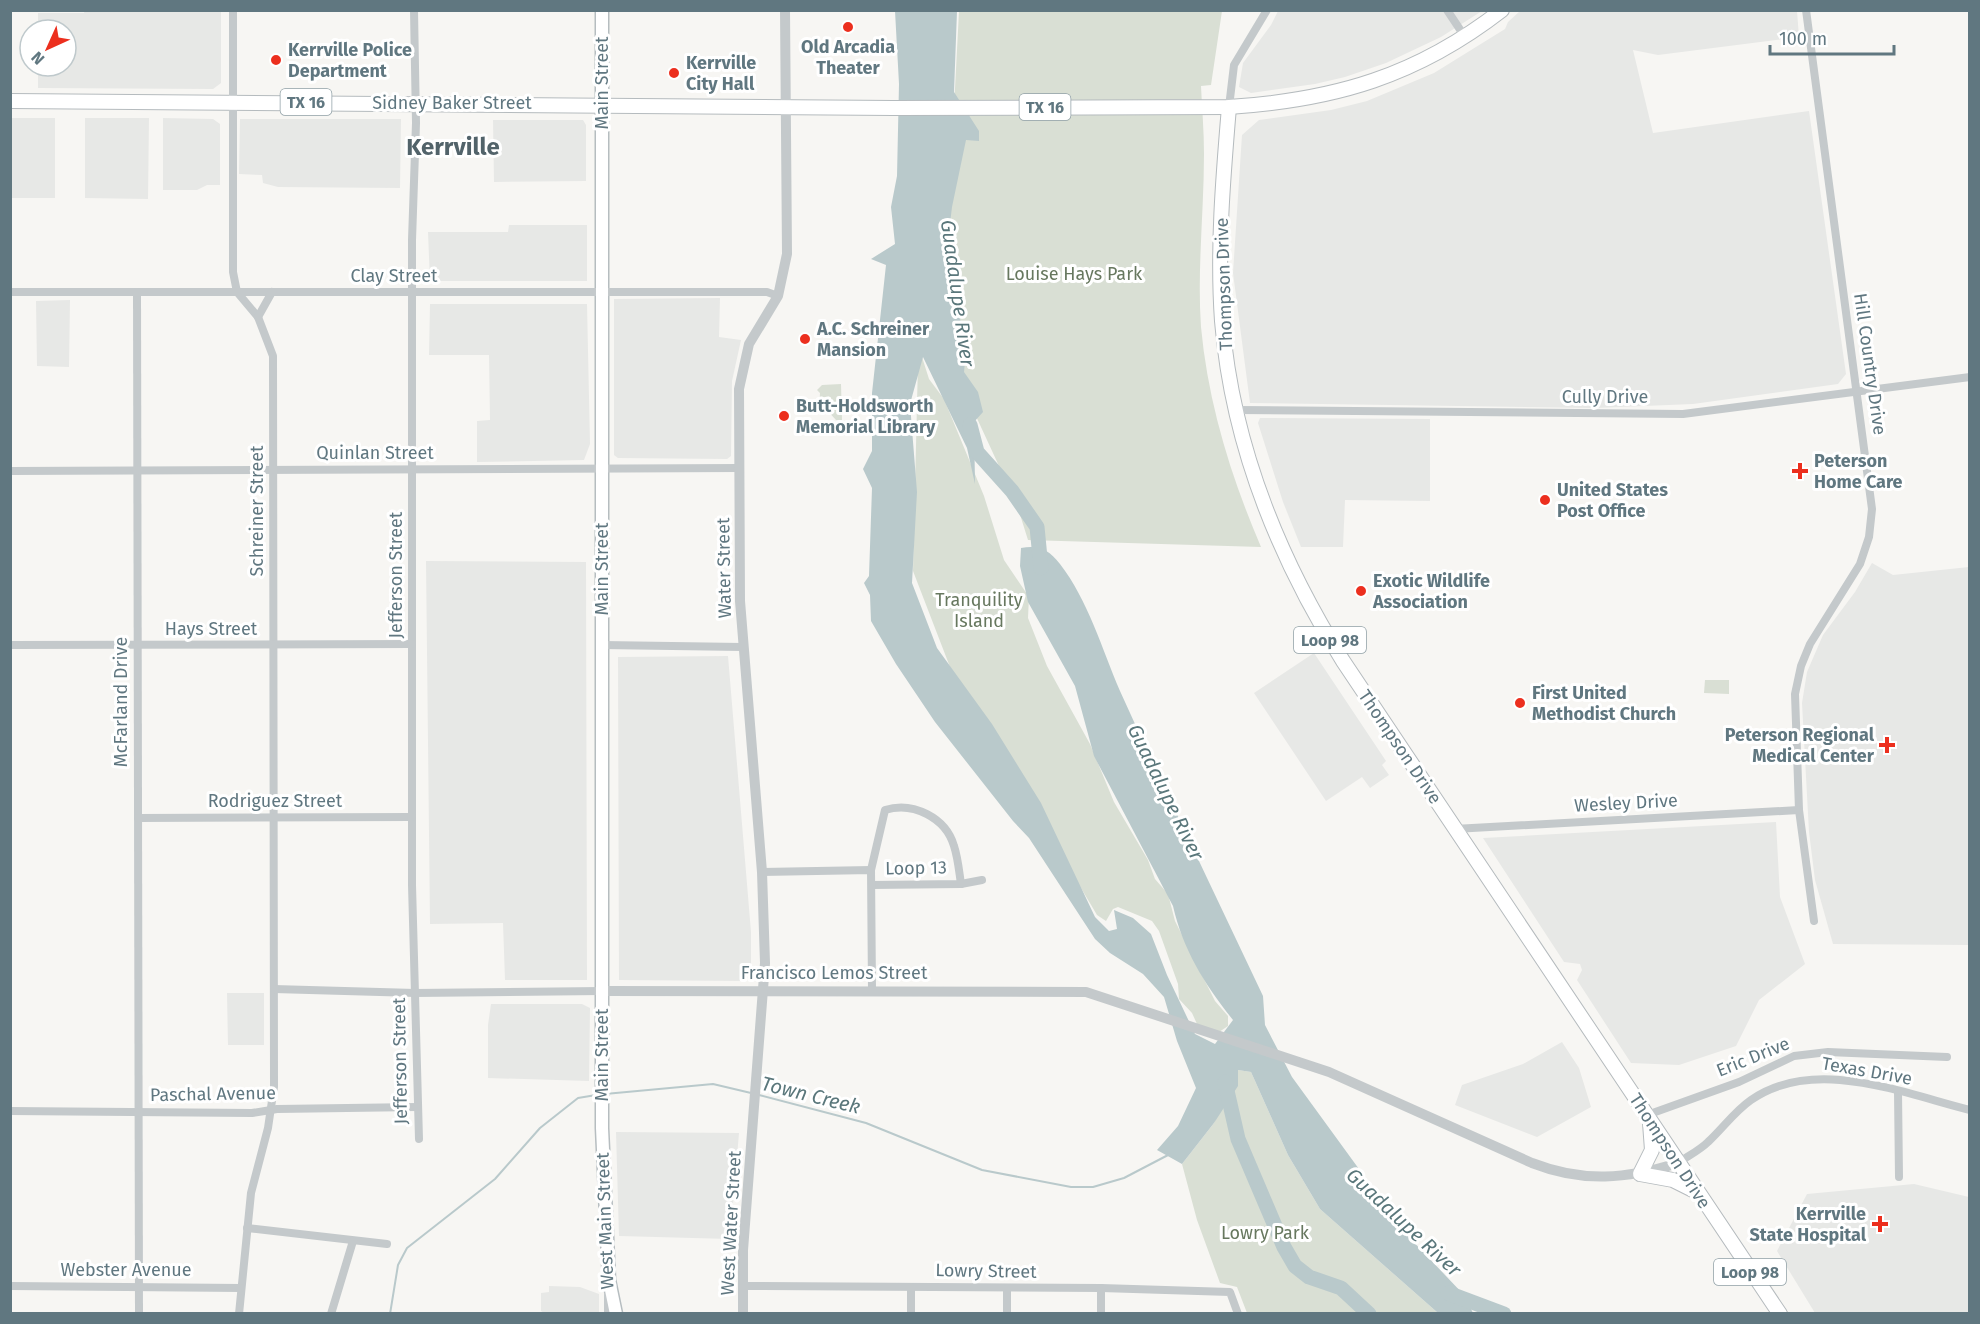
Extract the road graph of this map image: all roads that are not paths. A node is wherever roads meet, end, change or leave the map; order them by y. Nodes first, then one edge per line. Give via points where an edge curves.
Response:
1 (233, 10) edge
2 (414, 10) edge
3 (602, 10) edge
4 (785, 10) edge
5 (1267, 10) edge
6 (1447, 10) edge
7 (1502, 10) edge
8 (1806, 10) edge
9 (1464, 37) junction
10 (10, 101) edge
11 (233, 102) junction
12 (416, 103) junction
13 (602, 104) junction
14 (786, 105) junction
15 (1229, 107) junction
16 (602, 291) junction
17 (10, 292) edge
18 (138, 292) junction
19 (237, 292) junction
20 (272, 292) junction
21 (412, 292) junction
22 (778, 296) junction
23 (258, 317) junction
24 (1970, 377) edge
25 (1857, 392) junction
26 (1237, 410) junction
27 (740, 468) junction
28 (137, 469) junction
29 (274, 470) junction
30 (412, 470) junction
31 (10, 471) edge
32 (602, 471) junction
33 (412, 644) junction
34 (10, 645) edge
35 (137, 645) junction
36 (273, 645) junction
37 (602, 645) junction
38 (742, 647) junction
39 (1799, 810) junction
40 (412, 817) junction
41 (138, 818) junction
42 (273, 818) junction
43 (1454, 829) junction
44 (872, 870) junction
45 (762, 873) junction
46 (982, 880) dead end
47 (961, 884) junction
48 (872, 885) junction
49 (1814, 921) dead end
50 (274, 989) junction
51 (764, 990) junction
52 (872, 990) junction
53 (602, 991) junction
54 (415, 993) junction
55 (1947, 1057) dead end
56 (1898, 1092) junction
57 (417, 1107) junction
58 (272, 1110) junction
59 (1970, 1110) edge
60 (10, 1111) edge
61 (138, 1112) junction
62 (1648, 1118) junction
63 (602, 1128) joint
64 (753, 1134) joint
65 (418, 1139) dead end
66 (1678, 1163) junction
67 (1640, 1174) junction
68 (1899, 1177) dead end
69 (1697, 1192) junction
70 (247, 1228) junction
71 (353, 1240) junction
72 (387, 1245) dead end
73 (609, 1280) junction
74 (10, 1286) edge
75 (140, 1286) junction
76 (742, 1286) junction
77 (911, 1287) junction
78 (241, 1288) junction
79 (1101, 1288) junction
80 (1007, 1289) junction
81 (139, 1314) edge
82 (239, 1314) edge
83 (331, 1314) edge
84 (608, 1314) edge
85 (616, 1314) edge
86 (743, 1314) edge
87 (911, 1314) edge
88 (1007, 1314) edge
89 (1101, 1314) edge
90 (1238, 1314) edge
91 (1780, 1314) edge

1 - 11 street
2 - 12 street, Jefferson Street
3 - 13 main road, Main Street
4 - 14 street, Water Street
5 - 15 street via 1234,65
6 - 9 street
7 - 9 main road, TX 16
8 - 25 street, Hill Country Drive
9 - 15 main road, TX 16 via 1423,61 1348,90 1296,101
10 - 11 main road, Sidney Baker Street / TX 16
11 - 12 main road, Sidney Baker Street / TX 16
11 - 19 street via 232,272
12 - 13 main road, Sidney Baker Street / TX 16
12 - 21 street, Jefferson Street
13 - 14 main road, Sidney Baker Street / TX 16
13 - 16 main road, Main Street
14 - 15 main road, Sidney Baker Street / TX 16
14 - 22 street, Water Street via 787,254
15 - 26 main road, Thompson Drive / Loop 98 via 1220,268 1222,323
16 - 21 street, Clay Street
16 - 22 street, Clay Street via 767,292
16 - 32 main road, Main Street
17 - 18 street, Clay Street
18 - 19 street, Clay Street
18 - 28 street, McFarland Drive
19 - 20 street, Clay Street
19 - 23 street, Schreiner Street
20 - 21 street, Clay Street
20 - 23 street
21 - 30 street, Jefferson Street
22 - 27 street, Water Street via 749,344 743,364 739,389
23 - 29 street, Schreiner Street via 273,356
24 - 25 street, Cully Drive
25 - 26 street, Cully Drive via 1683,414
25 - 39 street, Hill Country Drive via 1871,491 1870,530 1855,575 1810,644 1798,676 1795,708
26 - 43 main road, Thompson Drive / Loop 98 via 1266,509 1306,599
27 - 32 street, Quinlan Street
27 - 38 street, Water Street
28 - 29 street, Quinlan Street
28 - 31 street, Quinlan Street
28 - 35 street, McFarland Drive
29 - 30 street, Quinlan Street
29 - 36 street, Schreiner Street
30 - 32 street, Quinlan Street
30 - 33 street, Jefferson Street
32 - 37 main road, Main Street
33 - 36 street, Hays Street
33 - 40 street, Jefferson Street
34 - 35 street, Hays Street
35 - 36 street, Hays Street
35 - 41 street, McFarland Drive
36 - 42 street, Schreiner Street
37 - 38 street
37 - 53 main road, Main Street
38 - 45 street, Water Street
39 - 43 street, Wesley Drive
39 - 49 street, Hill Country Drive
40 - 42 street, Rodriguez Street
40 - 54 street, Jefferson Street
41 - 42 street, Rodriguez Street
41 - 61 street, McFarland Drive
42 - 50 street, Schreiner Street
43 - 62 main road, Thompson Drive / Loop 98
44 - 45 street
44 - 47 street, Loop 13 via 885,810 914,808 929,814 947,831
44 - 48 street
45 - 51 street, Water Street
46 - 47 street, Loop 13
47 - 48 street, Loop 13
48 - 52 street
50 - 54 street, Francisco Lemos Street
50 - 58 street, Schreiner Street
51 - 52 street, Francisco Lemos Street
51 - 53 street, Francisco Lemos Street
51 - 64 street, Water Street
52 - 67 street, Francisco Lemos Street via 1086,992 1309,1065 1546,1169 1602,1178
53 - 54 street, Francisco Lemos Street
53 - 63 main road, Main Street
54 - 57 street, Jefferson Street
55 - 62 street, Eric Drive via 1828,1052 1794,1056 1739,1083
56 - 59 street, Texas Drive
56 - 66 street, Texas Drive via 1827,1078 1785,1083 1751,1100 1706,1144
56 - 68 street
57 - 58 street, Paschal Avenue
57 - 65 street, Jefferson Street
58 - 61 street, Paschal Avenue
58 - 70 street, Schreiner Street via 251,1193
60 - 61 street, Paschal Avenue
61 - 75 street, McFarland Drive
62 - 66 main road, Thompson Drive / Loop 98
62 - 67 main road via 1652,1149
63 - 73 main road, West Main Street
64 - 76 street, West Water Street
66 - 67 street, Francisco Lemos Street
66 - 69 main road, Thompson Drive / Loop 98
67 - 69 main road via 1673,1180
69 - 91 main road, Thompson Drive / Loop 98
70 - 71 street
70 - 78 street, Schreiner Street
71 - 72 street
71 - 83 street
73 - 84 street, West Main Street
73 - 85 main road
74 - 75 street, Webster Avenue
75 - 78 street, Webster Avenue
75 - 81 street, McFarland Drive
76 - 77 street, Lowry Street
76 - 86 street, West Water Street
77 - 80 street, Lowry Street
77 - 87 street
78 - 82 street, Schreiner Street
79 - 80 street, Lowry Street
79 - 89 street
79 - 90 street, Lowry Street via 1230,1292
80 - 88 street

